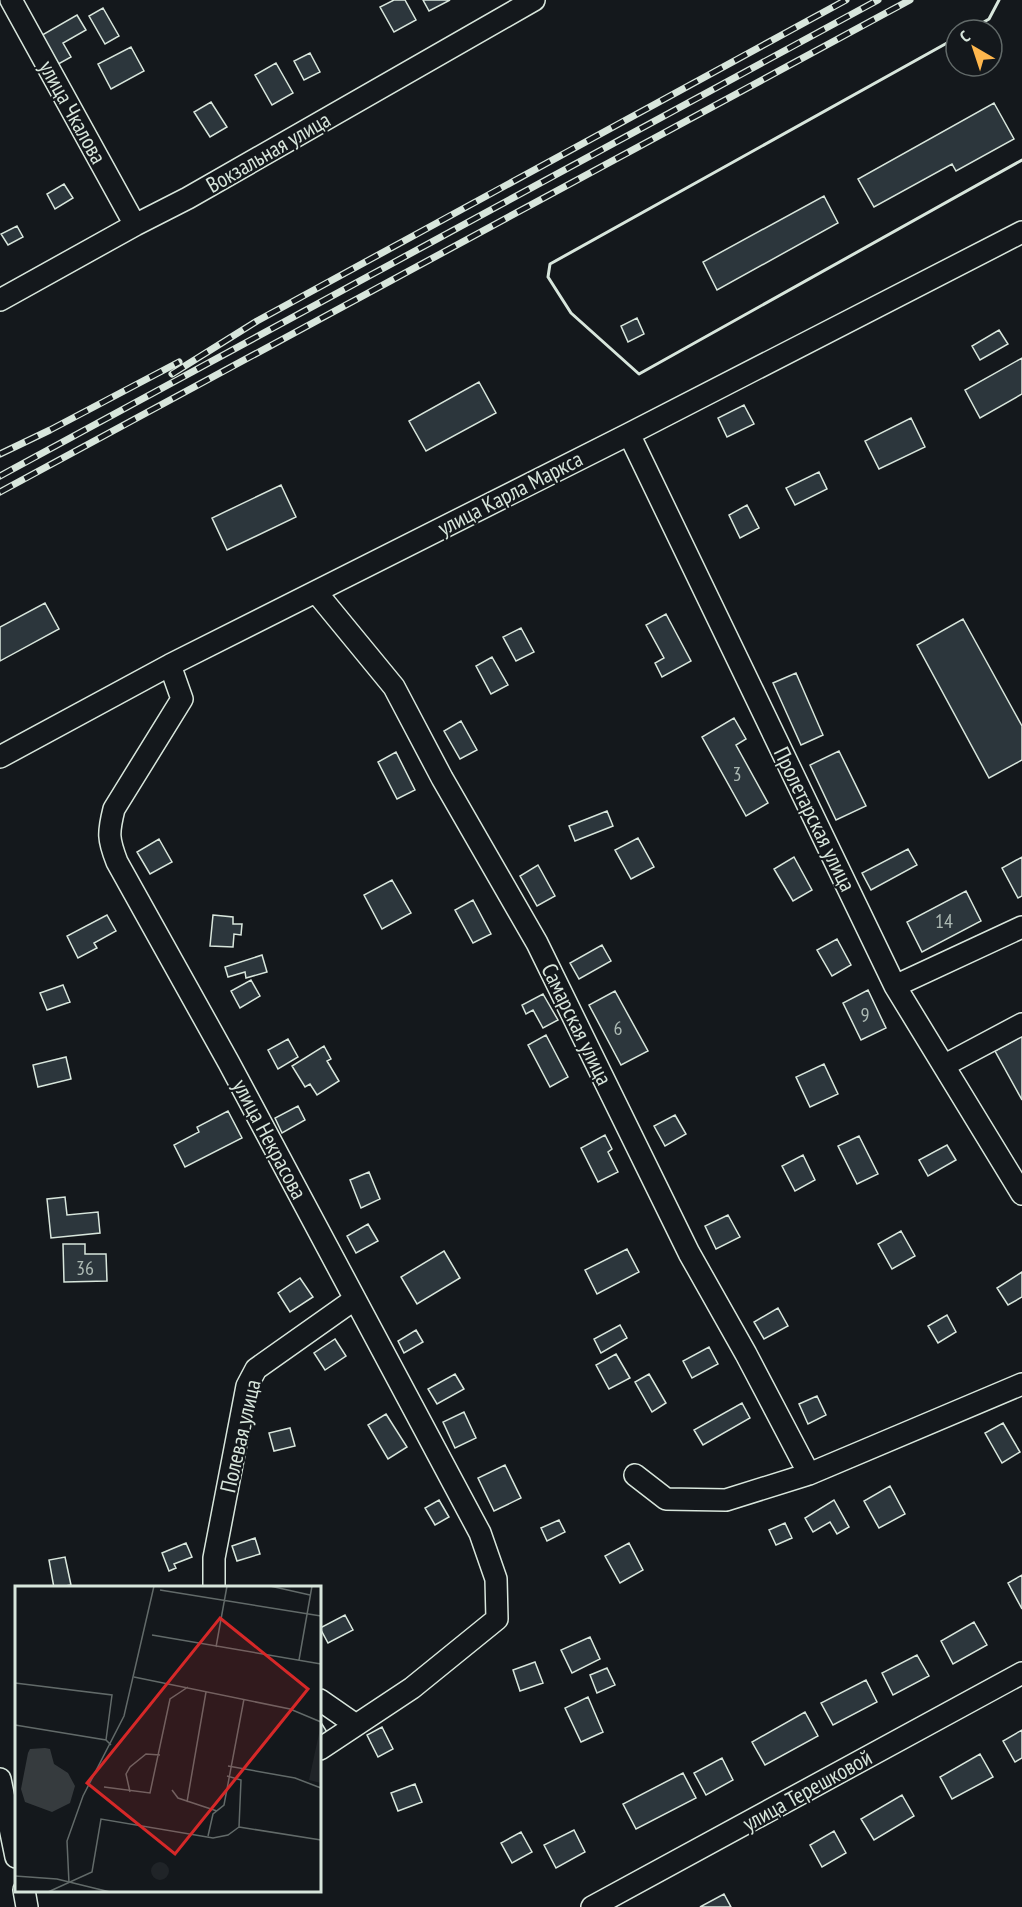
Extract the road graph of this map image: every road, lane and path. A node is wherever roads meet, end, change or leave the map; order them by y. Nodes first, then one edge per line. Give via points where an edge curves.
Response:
1 (11, 0) edge
2 (534, 0) edge
3 (135, 225) junction
4 (1022, 232) edge
5 (0, 300) edge
6 (629, 434) junction
7 (316, 591) junction
8 (170, 665) junction
9 (0, 757) edge
10 (1022, 927) edge
11 (895, 986) junction
12 (1022, 1024) edge
13 (945, 1065) junction
14 (1022, 1194) edge
15 (356, 1299) junction
16 (1022, 1384) edge
17 (809, 1474) junction
18 (635, 1476) dead end
19 (214, 1586) edge
20 (1022, 1673) edge
21 (321, 1701) edge
22 (356, 1725) junction
23 (321, 1748) edge
24 (0, 1779) edge
25 (15, 1852) edge
26 (24, 1892) edge
27 (27, 1907) edge
28 (592, 1907) edge

1 - 3 street, улица Чкалова
2 - 3 street, Вокзальная улица
3 - 5 street, Вокзальная улица
4 - 6 street, улица Карла Маркса
6 - 7 street, улица Карла Маркса
6 - 11 street, Пролетарская улица
7 - 8 street, улица Карла Маркса
7 - 17 street, Самарская улица via 394,687 537,943 689,1253
8 - 9 street, улица Карла Маркса
8 - 15 street, улица Некрасова via 182,699 114,809 108,830 110,846
10 - 11 street
11 - 13 street, Пролетарская улица
12 - 13 street
13 - 14 street, Пролетарская улица
15 - 19 street, Полевая улица via 256,1369 247,1386 214,1558
15 - 22 street, улица Некрасова via 480,1533 496,1579 497,1619 411,1688
16 - 17 street
17 - 18 street via 726,1500 666,1499
20 - 28 street, улица Терешковой
21 - 22 street
22 - 23 street
24 - 25 street
26 - 27 street

